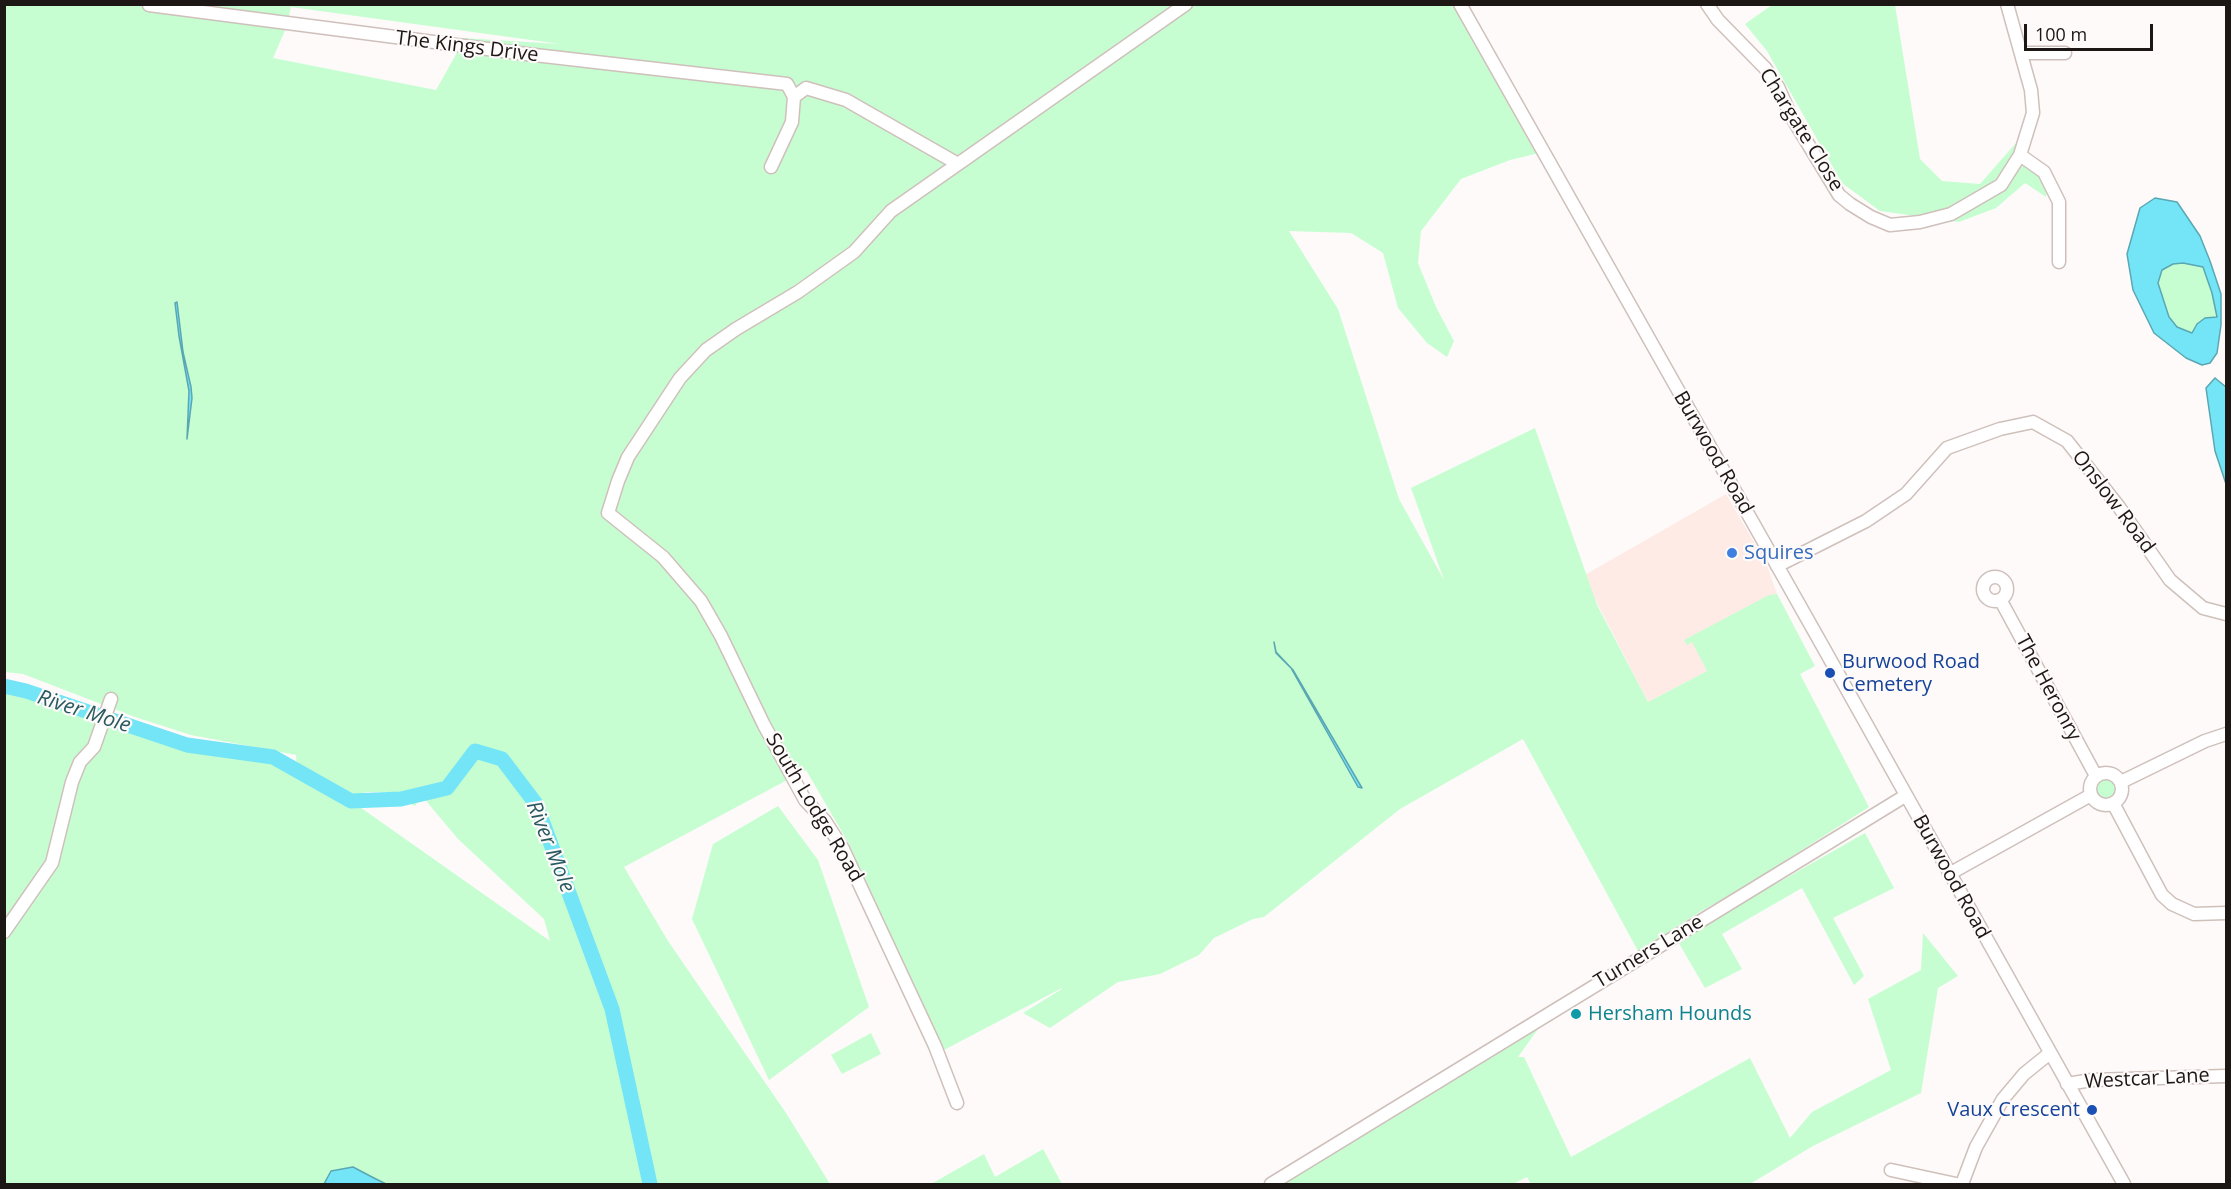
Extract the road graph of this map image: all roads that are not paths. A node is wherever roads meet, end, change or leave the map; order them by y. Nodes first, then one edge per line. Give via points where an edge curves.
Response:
1 (1186, 4) edge
2 (1460, 4) edge
3 (1707, 4) edge
4 (2007, 4) edge
5 (149, 5) edge
6 (2022, 53) junction
7 (2065, 53) dead end
8 (787, 84) junction
9 (806, 88) junction
10 (794, 97) junction
11 (2020, 155) junction
12 (958, 164) junction
13 (771, 167) dead end
14 (2060, 261) dead end
15 (1777, 566) junction
16 (2001, 601) dead end
17 (2226, 614) edge
18 (111, 699) dead end
19 (2226, 734) edge
20 (2096, 776) junction
21 (2121, 782) junction
22 (2091, 795) junction
23 (1905, 796) junction
24 (2113, 803) junction
25 (1949, 874) junction
26 (2226, 913) edge
27 (4, 932) edge
28 (2050, 1053) junction
29 (2226, 1076) edge
30 (2067, 1084) junction
31 (957, 1103) dead end
32 (1891, 1170) dead end
33 (1271, 1185) edge
34 (1956, 1185) edge
35 (1962, 1185) edge
36 (2124, 1185) edge

1 - 12 street
2 - 15 street, Burwood Road
3 - 11 street, Chargate Close via 1765,68 1839,195 1871,217 1890,225 1951,214 2001,185
4 - 6 street, Chargate Close
5 - 8 street, The Kings Drive
6 - 7 street
6 - 11 street, Chargate Close via 2033,113
8 - 9 street, The Kings Drive
8 - 10 street
9 - 10 street
9 - 12 street, The Kings Drive via 846,100
10 - 13 street via 792,122
11 - 14 street via 2044,172 2059,202
12 - 31 street, South Lodge Road via 891,211 854,252 706,350 680,378 628,457 608,513 663,557 701,601 805,800 825,820 852,868 935,1046
15 - 17 street, Onslow Road via 1866,521 1906,494 1947,448 2033,422 2067,441 2170,580 2203,608
15 - 23 street, Burwood Road
16 - 20 street, The Heronry
18 - 27 street via 94,747 80,762 72,782 52,863
19 - 21 street
20 - 21 street via 2112,773
20 - 22 street via 2090,785
21 - 24 street via 2122,792
22 - 24 street via 2101,804
22 - 25 street
23 - 25 street, Burwood Road
23 - 33 street, Turners Lane
24 - 26 street via 2162,895 2194,914
25 - 28 street, Burwood Road
28 - 30 street, Burwood Road
28 - 35 street via 2024,1074 2003,1099 1976,1147
29 - 30 street, Westcar Lane
30 - 36 street, Burwood Road
32 - 34 street

